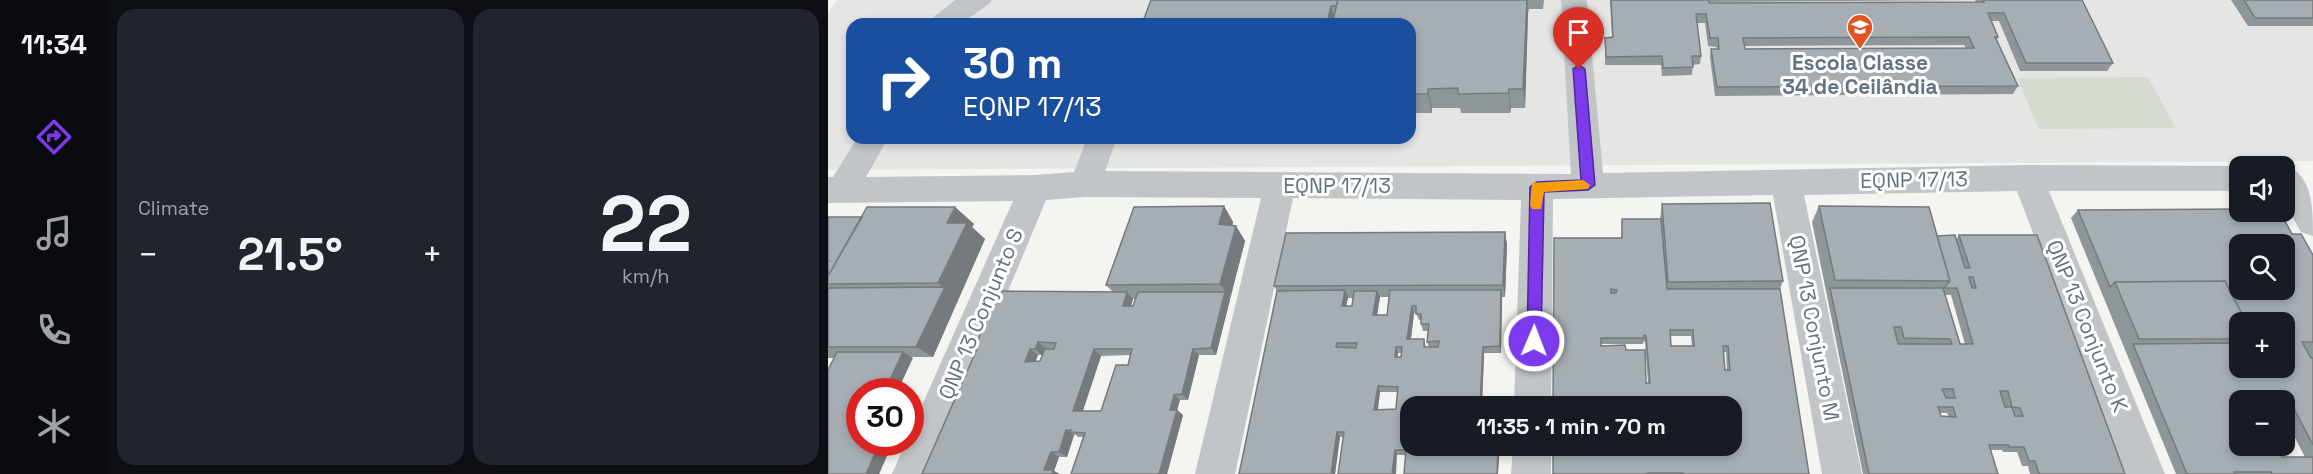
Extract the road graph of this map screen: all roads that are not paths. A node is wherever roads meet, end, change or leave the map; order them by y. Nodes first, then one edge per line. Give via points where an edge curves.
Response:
1 (979, 0) edge
2 (1574, 0) edge
3 (951, 18) edge
4 (869, 144) edge
5 (1100, 144) edge
6 (2028, 178) junction
7 (2229, 178) edge
8 (2295, 178) edge
9 (1786, 182) junction
10 (1085, 184) junction
11 (1588, 185) junction
12 (1280, 186) junction
13 (1537, 187) junction
14 (1035, 188) junction
15 (835, 190) edge
16 (2313, 222) edge
17 (1533, 396) edge
18 (1532, 456) edge
19 (912, 474) edge
20 (1215, 474) edge
21 (1531, 474) edge
22 (1842, 474) edge
23 (2145, 474) edge

1 - 3 street via 966,4
2 - 11 street
4 - 15 street, EQNP 17/13
5 - 10 street
6 - 7 street, EQNP 17/13
6 - 9 street, EQNP 17/13
6 - 23 street, QNP 13 Conjunto K
8 - 16 street
9 - 11 street, EQNP 17/13
9 - 22 street, QNP 13 Conjunto M
10 - 12 street, EQNP 17/13
10 - 14 street, EQNP 17/13
11 - 13 street, EQNP 17/13
12 - 13 street, EQNP 17/13
12 - 20 street
13 - 17 street
14 - 15 street, EQNP 17/13
14 - 19 street, QNP 13 Conjunto S
18 - 21 street

